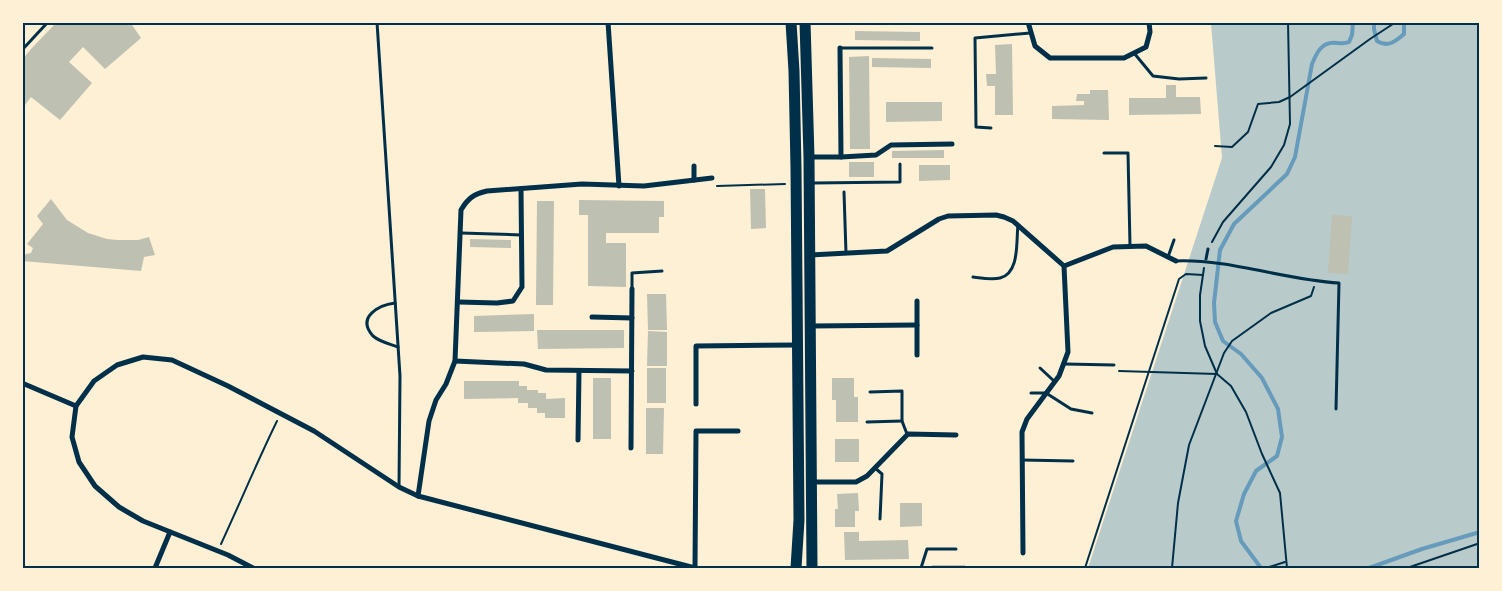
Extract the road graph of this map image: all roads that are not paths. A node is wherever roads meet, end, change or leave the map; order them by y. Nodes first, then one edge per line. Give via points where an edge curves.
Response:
1 (48, 22) edge
2 (377, 22) edge
3 (608, 22) edge
4 (791, 22) edge
5 (805, 22) edge
6 (1028, 22) edge
7 (1149, 22) edge
8 (1030, 33) junction
9 (840, 48) joint
10 (932, 48) dead end
11 (22, 50) edge
12 (1134, 53) junction
13 (1206, 78) dead end
14 (991, 128) dead end
15 (952, 144) dead end
16 (1104, 153) dead end
17 (810, 157) junction
18 (841, 158) junction
19 (900, 164) dead end
20 (694, 166) dead end
21 (712, 178) road end
22 (694, 180) junction
23 (810, 183) junction
24 (620, 186) junction
25 (522, 189) junction
26 (844, 192) dead end
27 (1018, 225) junction
28 (461, 233) junction
29 (522, 235) junction
30 (1174, 240) dead end
31 (1130, 247) junction
32 (1208, 249) road end
33 (846, 254) junction
34 (810, 255) junction
35 (1168, 257) junction
36 (1206, 259) dead end
37 (1176, 261) joint
38 (1064, 266) junction
39 (662, 271) dead end
40 (973, 277) dead end
41 (632, 289) joint
42 (918, 300) dead end
43 (458, 302) junction
44 (396, 303) junction
45 (592, 317) dead end
46 (632, 318) junction
47 (917, 325) junction
48 (811, 326) junction
49 (798, 345) junction
50 (398, 347) junction
51 (917, 355) dead end
52 (455, 361) junction
53 (1065, 364) junction
54 (1114, 365) road end
55 (1040, 368) dead end
56 (632, 370) junction
57 (580, 371) junction
58 (1055, 382) junction
59 (22, 383) edge
60 (870, 392) dead end
61 (1031, 393) dead end
62 (1046, 393) junction
63 (696, 404) dead end
64 (76, 406) junction
65 (1336, 409) dead end
66 (1092, 413) dead end
67 (902, 421) junction
68 (867, 422) dead end
69 (738, 431) dead end
70 (908, 434) junction
71 (956, 435) dead end
72 (578, 440) dead end
73 (631, 448) dead end
74 (1022, 460) junction
75 (1073, 461) dead end
76 (875, 468) junction
77 (811, 482) junction
78 (399, 487) junction
79 (418, 496) junction
80 (880, 519) dead end
81 (170, 532) junction
82 (956, 549) dead end
83 (1023, 553) dead end
84 (155, 568) edge
85 (253, 568) edge
86 (695, 568) edge
87 (796, 568) edge
88 (812, 568) edge
89 (921, 568) edge

1 - 11 lane
2 - 44 lane
3 - 24 street
4 - 49 highway via 796,114
5 - 17 highway
6 - 8 street
7 - 12 street via 1146,47
8 - 12 street via 1035,46 1050,58 1124,58
8 - 14 lane via 975,38 976,127
9 - 10 lane
9 - 18 street
12 - 13 lane via 1153,76
15 - 18 street via 891,145 876,155
16 - 31 lane via 1128,153
17 - 18 street
17 - 23 highway
19 - 23 lane via 900,182
20 - 22 street
21 - 22 street
22 - 24 street
23 - 34 highway
24 - 25 street via 582,184
25 - 28 street via 487,191 466,200 461,210
25 - 29 street
26 - 33 lane
27 - 33 street via 996,215 948,216 887,251
27 - 38 street
27 - 40 lane via 1015,261 1010,271 1002,278
28 - 29 lane
28 - 43 street
29 - 43 street via 522,287 513,301
30 - 35 lane
31 - 35 street via 1146,246
31 - 38 street via 1113,247
32 - 36 lane
33 - 34 street
34 - 48 highway
35 - 37 street
37 - 65 lane via 1254,268 1316,282 1339,283
38 - 53 street via 1068,352
39 - 41 lane via 632,273
41 - 46 street
42 - 47 street
43 - 52 street
44 - 50 lane
44 - 50 lane via 378,307 372,312 368,324 374,337
45 - 46 street
46 - 56 street
47 - 48 street
47 - 51 street
48 - 77 highway
49 - 63 street via 696,346
49 - 87 highway via 799,520
50 - 78 lane
52 - 57 street via 524,364 546,370
52 - 79 street via 429,421
53 - 54 lane
53 - 58 street
55 - 58 lane
56 - 57 street
56 - 73 street
57 - 72 street
58 - 62 street
59 - 64 street
60 - 67 lane via 902,391
61 - 62 lane
62 - 66 lane via 1071,409
62 - 74 street via 1027,419 1022,432
64 - 78 street via 94,381 117,365 143,357 172,360 314,431
64 - 81 street via 72,437 79,462 96,486 118,507
67 - 68 lane
67 - 70 lane
69 - 86 street via 696,432
70 - 71 street
70 - 76 street
74 - 75 lane
74 - 83 street
76 - 77 street via 856,482
76 - 80 lane via 882,474
77 - 88 highway
78 - 79 street
79 - 86 street
81 - 84 street
81 - 85 street
82 - 89 lane via 927,549

